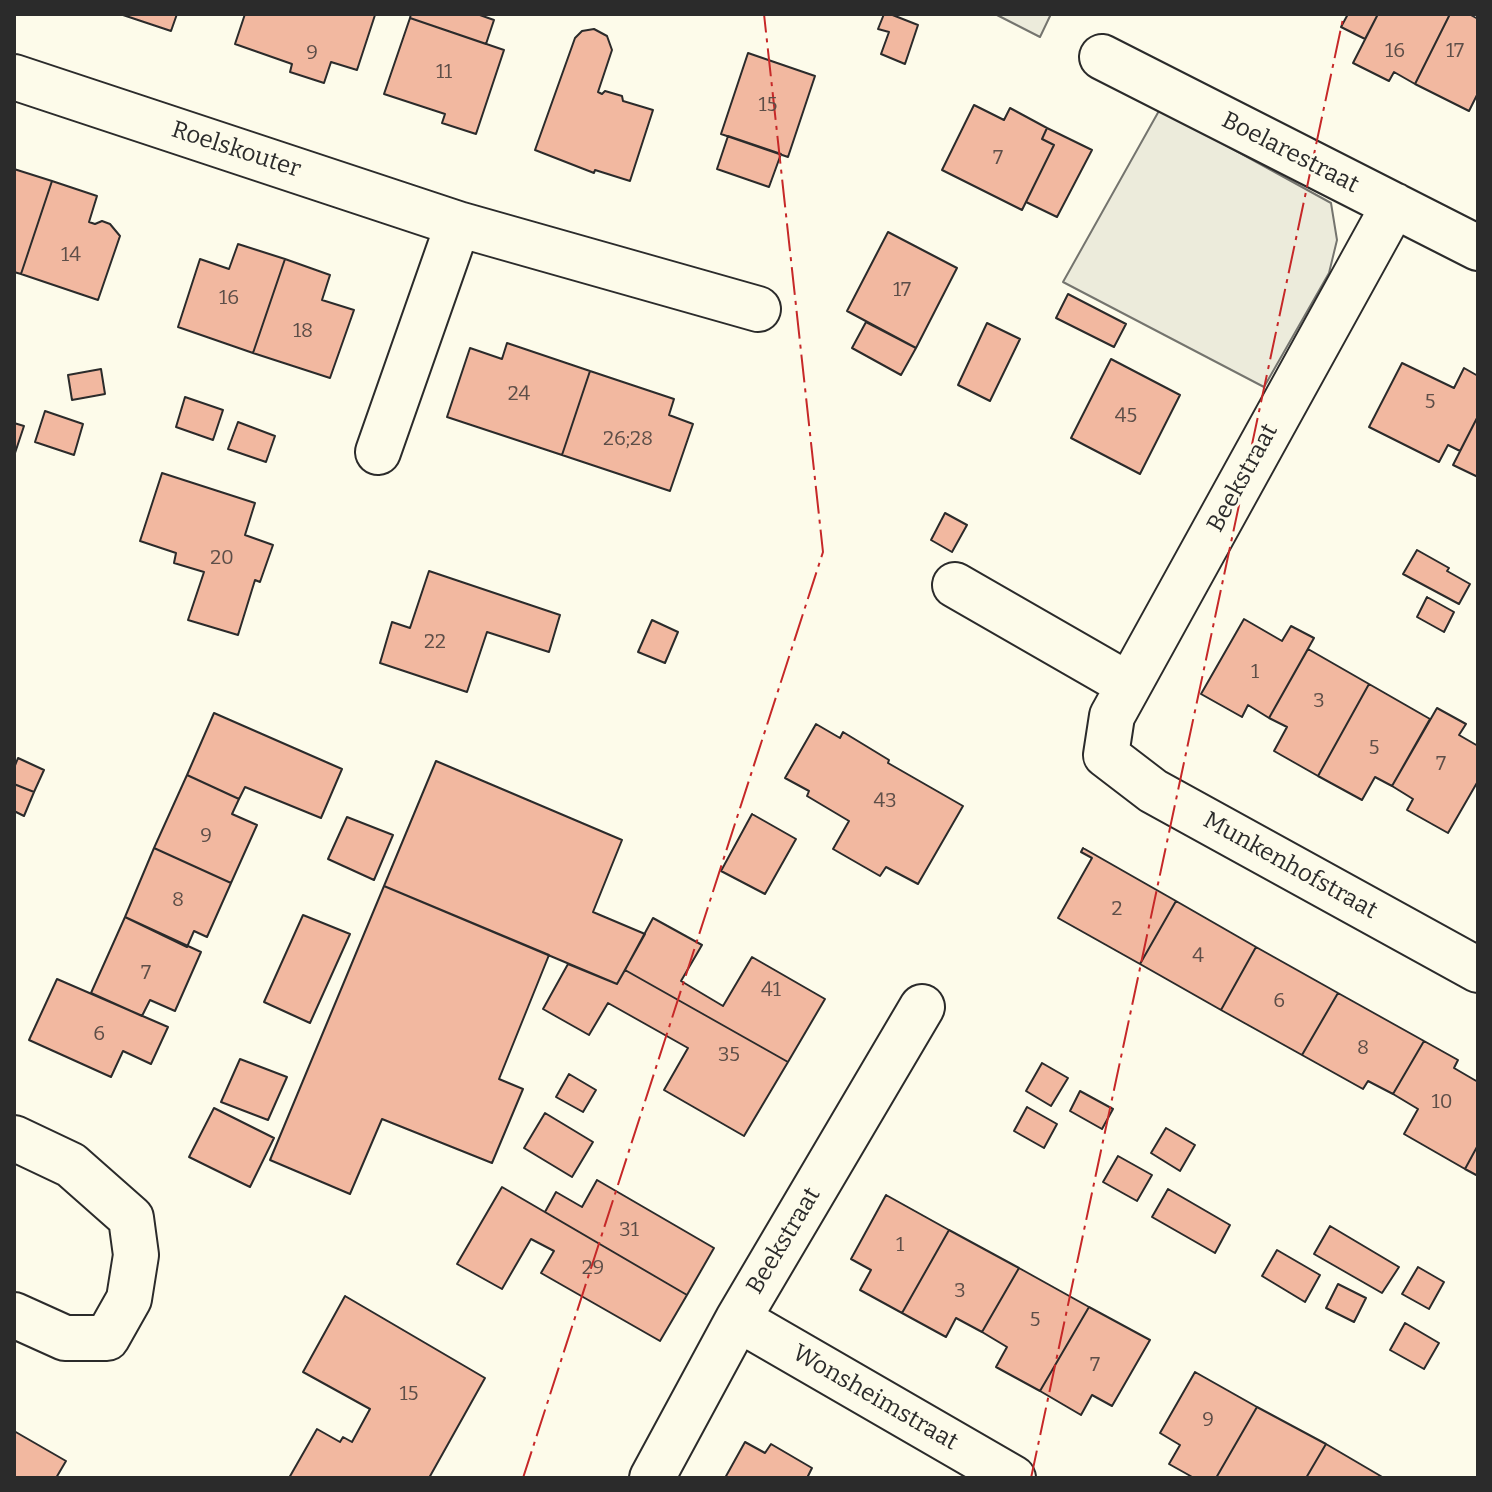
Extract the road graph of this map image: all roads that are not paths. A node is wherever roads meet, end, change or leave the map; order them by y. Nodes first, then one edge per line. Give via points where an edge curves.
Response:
1 (1102, 57) dead end
2 (14, 77) edge
3 (1394, 205) junction
4 (458, 224) junction
5 (1478, 248) edge
6 (758, 309) dead end
7 (378, 452) dead end
8 (955, 585) dead end
9 (1129, 685) junction
10 (1106, 755) joint
11 (1478, 970) edge
12 (922, 1007) dead end
13 (14, 1138) edge
14 (14, 1315) edge
15 (738, 1319) junction
16 (652, 1478) edge
17 (1013, 1478) edge

1 - 3 street, Boelarestraat
2 - 4 street, Roelskouter
3 - 5 street, Boelarestraat
3 - 9 street, Beekstraat
4 - 6 street, Roelskouter
4 - 7 street
8 - 9 street
9 - 10 street, Beekstraat via 1112,716
10 - 11 street, Munkenhofstraat via 1153,791
12 - 15 street, Beekstraat
13 - 14 street via 71,1165 131,1218 136,1255 129,1299 107,1338 65,1338
15 - 16 street, Beekstraat
15 - 17 street, Wonsheimstraat

